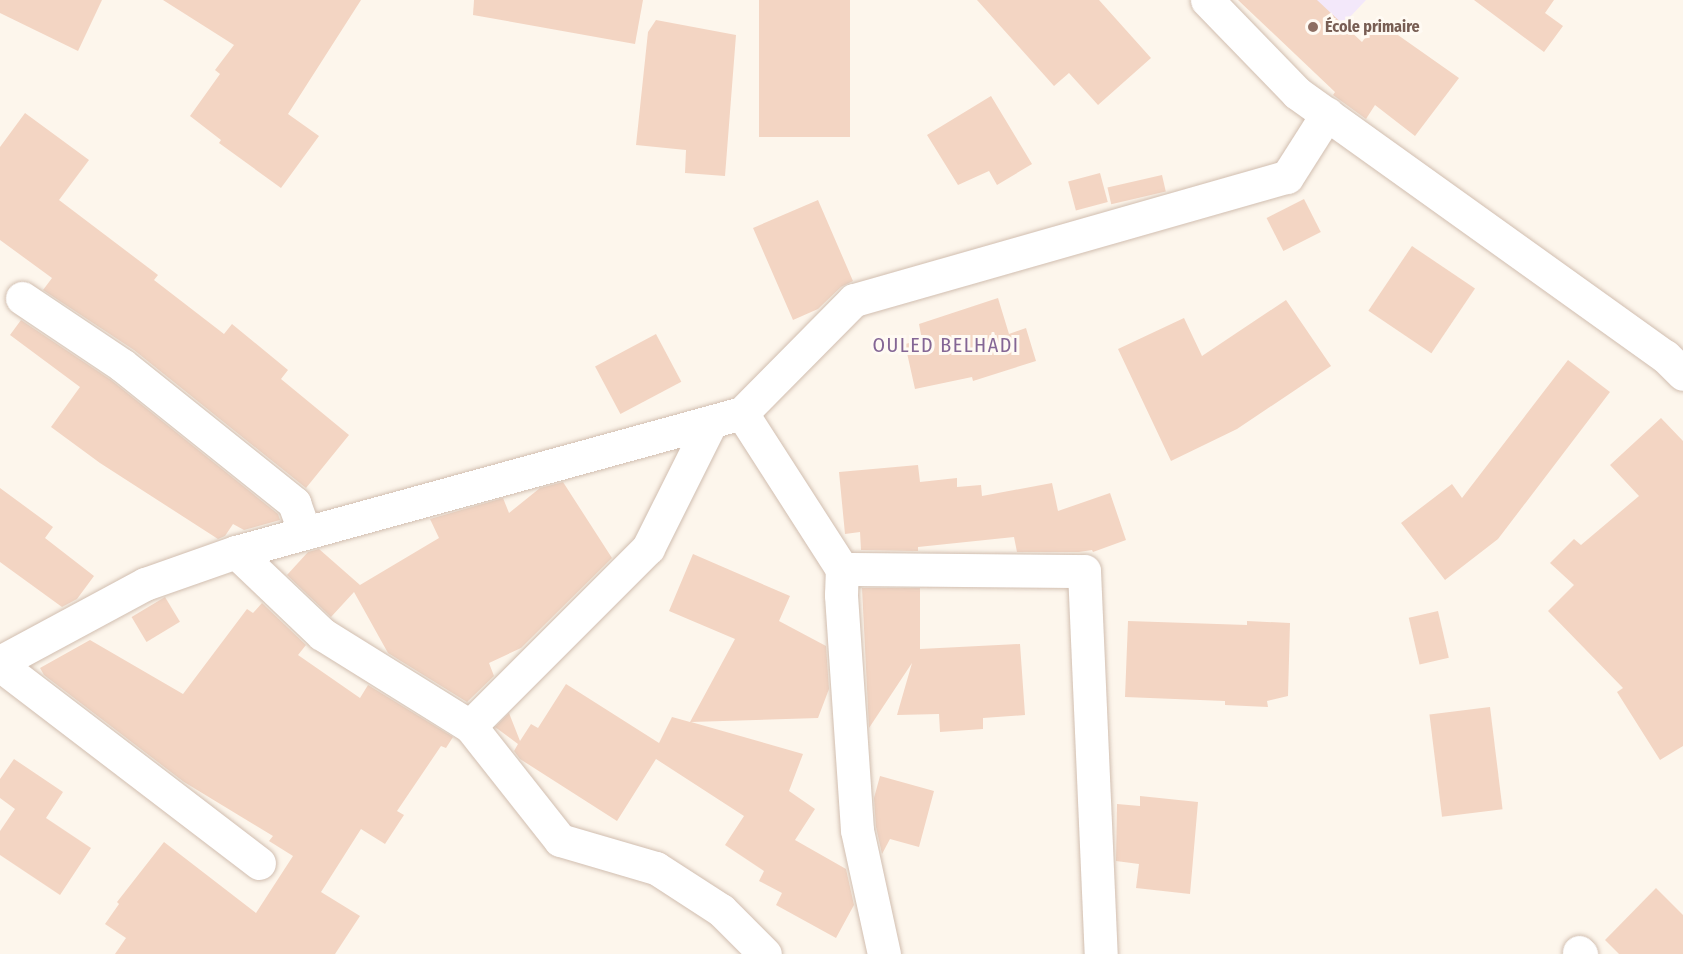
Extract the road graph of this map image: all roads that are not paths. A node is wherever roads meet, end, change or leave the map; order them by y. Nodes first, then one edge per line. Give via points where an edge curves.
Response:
1 (1207, 0) edge
2 (1327, 114) junction
3 (22, 298) dead end
4 (1683, 374) edge
5 (742, 413) junction
6 (711, 422) junction
7 (309, 532) junction
8 (236, 552) junction
9 (842, 570) junction
10 (0, 664) edge
11 (470, 726) junction
12 (259, 863) dead end
13 (765, 954) edge
14 (884, 954) edge
15 (1101, 954) edge

1 - 2 street via 1296,93
2 - 4 street via 1656,349
2 - 5 street via 1287,177 854,300
3 - 7 street via 122,365 294,503 304,531
5 - 6 street
5 - 9 street
6 - 7 street
6 - 11 street via 648,548
7 - 8 street
8 - 10 street via 145,585
8 - 11 street via 322,634
9 - 14 street via 857,830
9 - 15 street via 1084,572
10 - 12 street
11 - 13 street via 560,840 656,868 721,910

